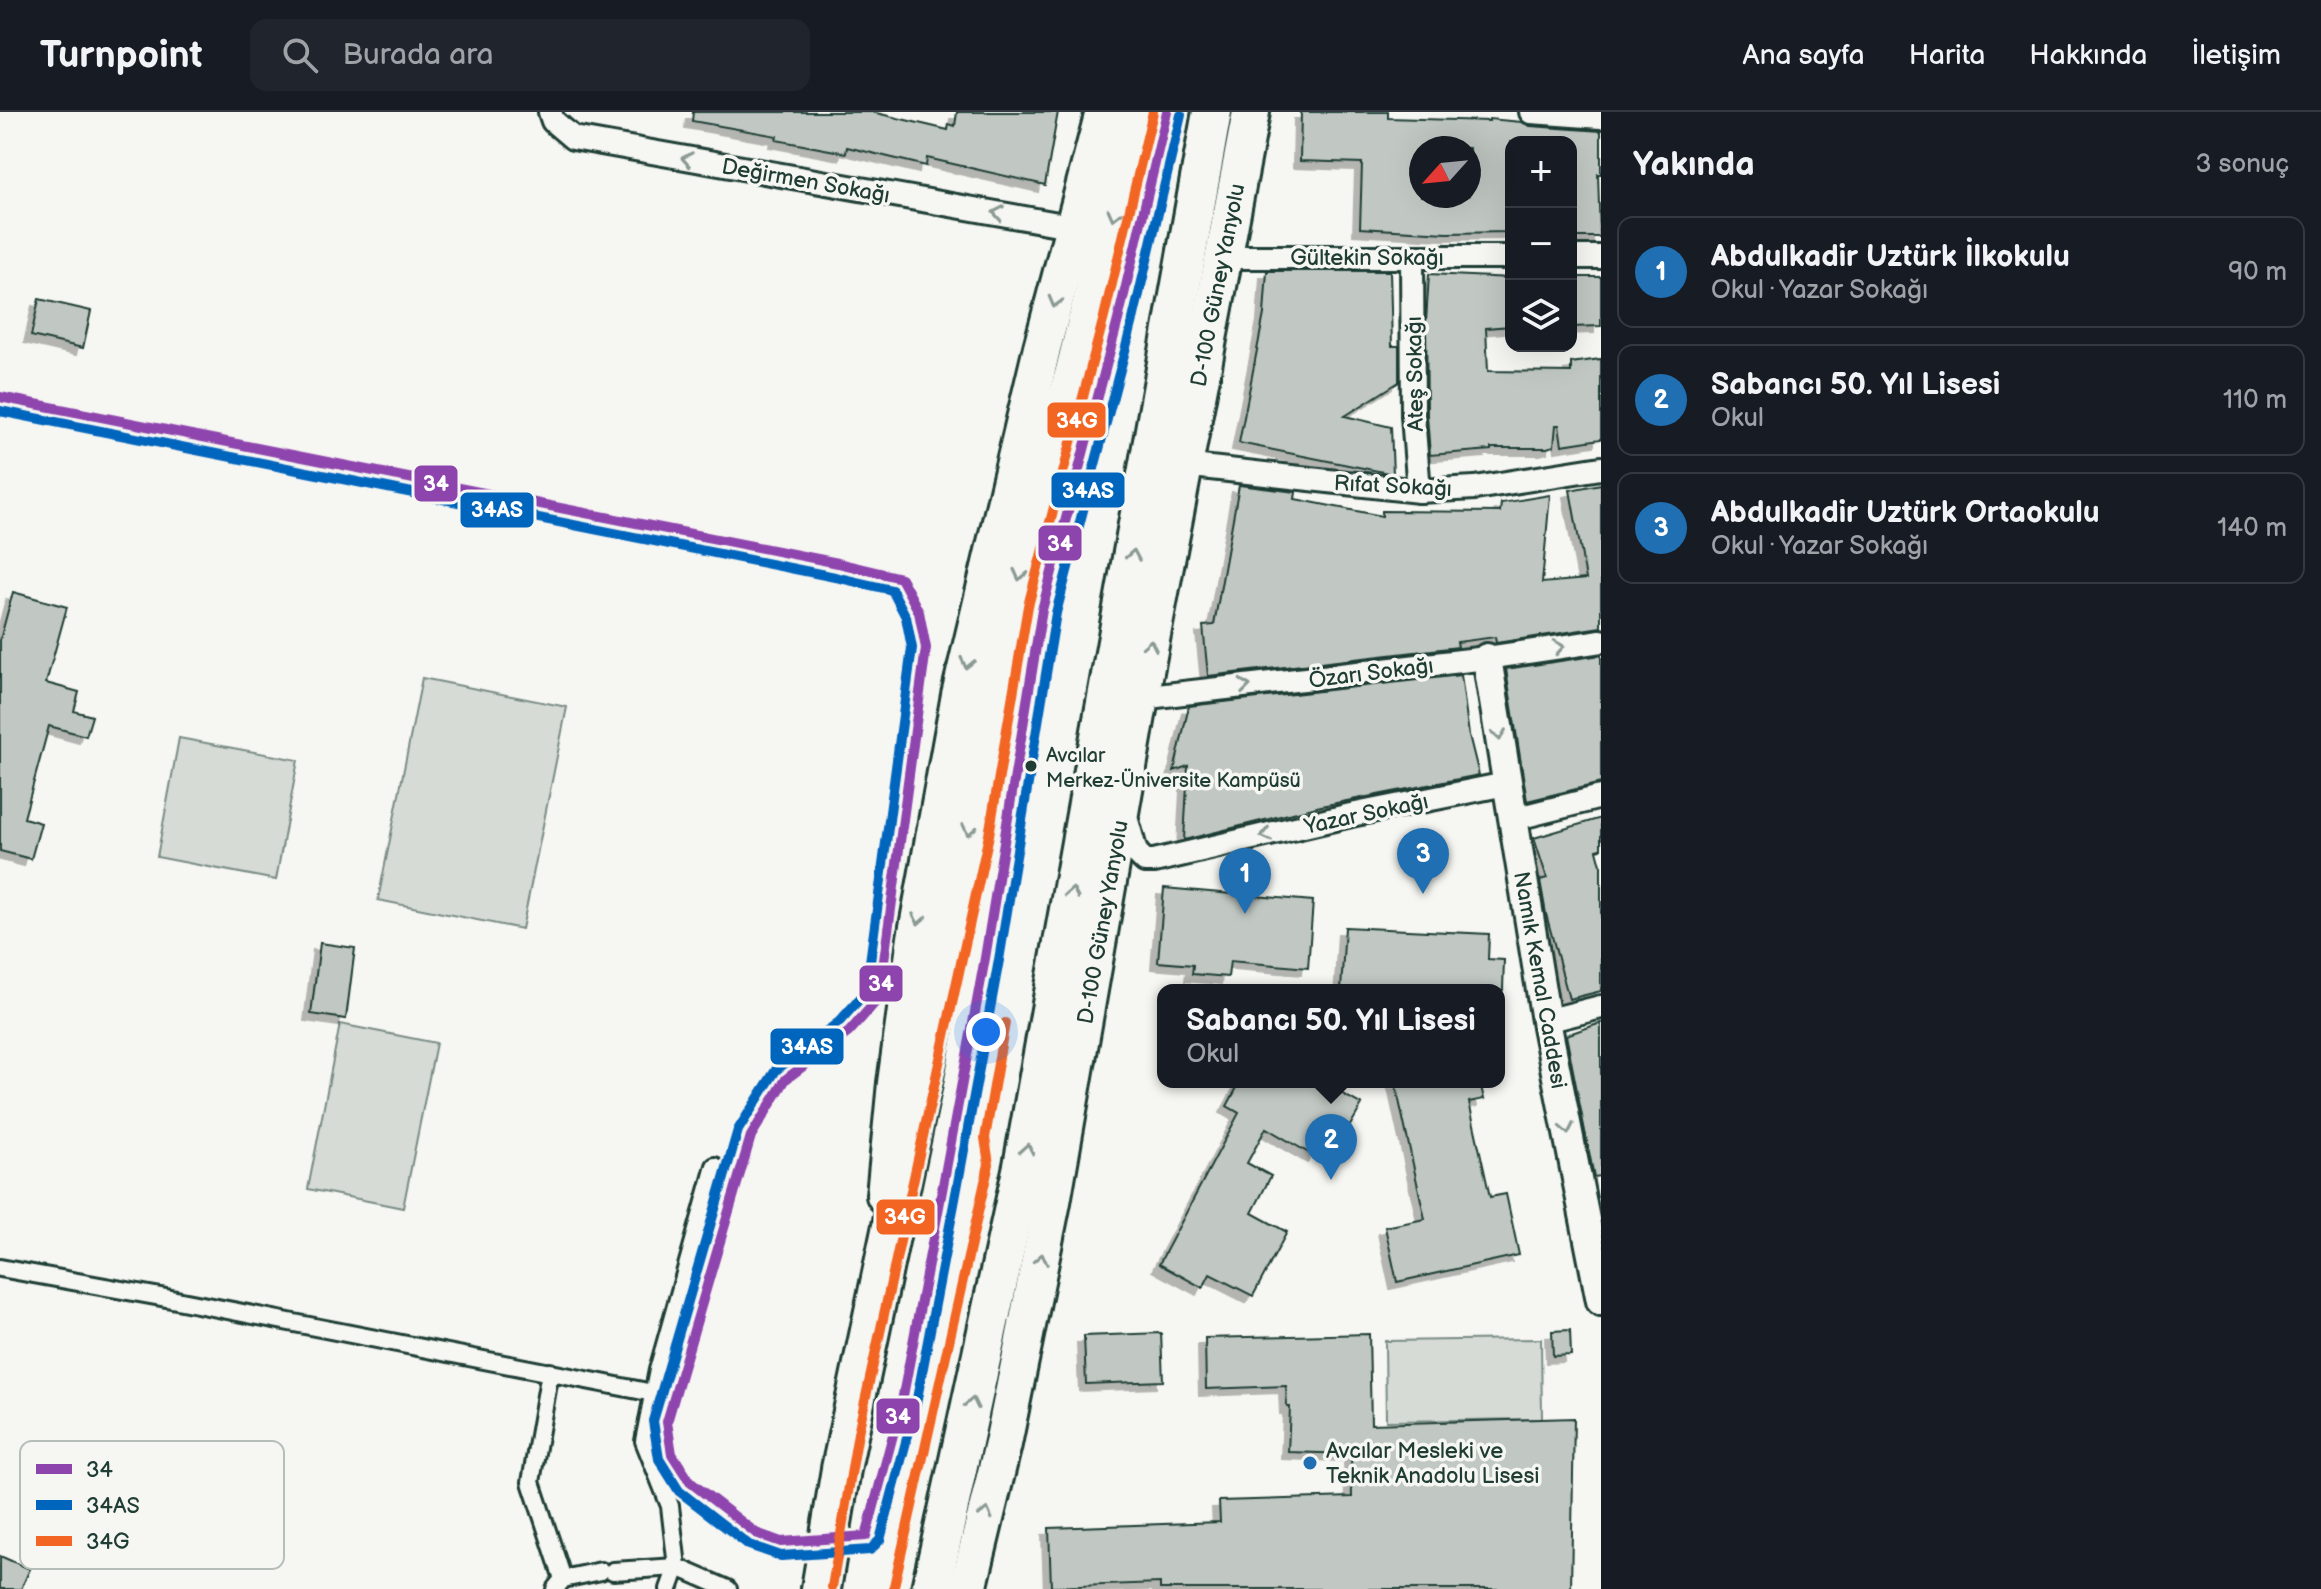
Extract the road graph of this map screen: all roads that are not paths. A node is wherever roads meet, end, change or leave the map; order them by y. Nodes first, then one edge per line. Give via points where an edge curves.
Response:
1 (550, 112) edge
2 (1104, 112) edge
3 (1139, 112) edge
4 (1212, 112) edge
5 (1251, 112) edge
6 (1531, 112) edge
7 (1601, 117) edge
8 (1075, 227) junction
9 (1222, 257) junction
10 (1412, 257) junction
11 (1505, 257) edge
12 (1577, 257) edge
13 (1601, 257) edge
14 (1183, 465) junction
15 (1601, 468) edge
16 (1419, 491) junction
17 (1601, 641) edge
18 (1487, 658) junction
19 (1140, 698) junction
20 (1506, 784) junction
21 (1601, 797) edge
22 (1123, 804) junction
23 (1513, 819) junction
24 (1601, 1007) edge
25 (1546, 1021) junction
26 (715, 1166) dead end
27 (886, 1253) junction
28 (0, 1268) edge
29 (1601, 1301) edge
30 (550, 1372) junction
31 (653, 1393) junction
32 (841, 1469) junction
33 (677, 1567) junction
34 (559, 1584) edge
35 (669, 1589) edge
36 (728, 1589) edge
37 (793, 1589) edge
38 (821, 1589) edge
39 (931, 1589) edge
40 (968, 1589) edge

8 -> 1 street, Değirmen Sokağı via 573,138
2 - 8 main road
3 -> 27 highway via 1002,652
39 -> 4 highway via 1023,1166
5 - 9 main road, D-100 Güney Yanyolu
6 - 7 street
8 -> 27 main road via 995,541 945,773 896,1083 885,1186
9 - 10 street, Gültekin Sokağı
9 - 14 main road, D-100 Güney Yanyolu
10 - 11 street, Gültekin Sokağı
10 - 16 street, Ateş Sokağı
12 - 13 street
14 - 16 street, Rıfat Sokağı
19 -> 14 main road, D-100 Güney Yanyolu
15 - 16 street, Rıfat Sokağı via 1475,488
18 -> 17 street, Özarı Sokağı
19 -> 18 street, Özarı Sokağı
18 -> 20 street, Namık Kemal Caddesi
19 - 22 main road, D-100 Güney Yanyolu
20 -> 22 street, Yazar Sokağı via 1154,861 1145,861 1136,852
20 - 23 street, Namık Kemal Caddesi
21 - 23 street
40 -> 22 main road, D-100 Güney Yanyolu via 1052,1202
23 - 25 street, Namık Kemal Caddesi
24 - 25 street
25 -> 29 street, Namık Kemal Caddesi
26 - 31 street
27 - 32 highway
28 - 30 street
30 - 31 street
30 - 34 street via 531,1482
31 - 33 street via 644,1441 670,1506
32 - 37 highway
32 - 38 highway
33 - 34 street via 607,1571
33 - 35 street
33 - 36 street

